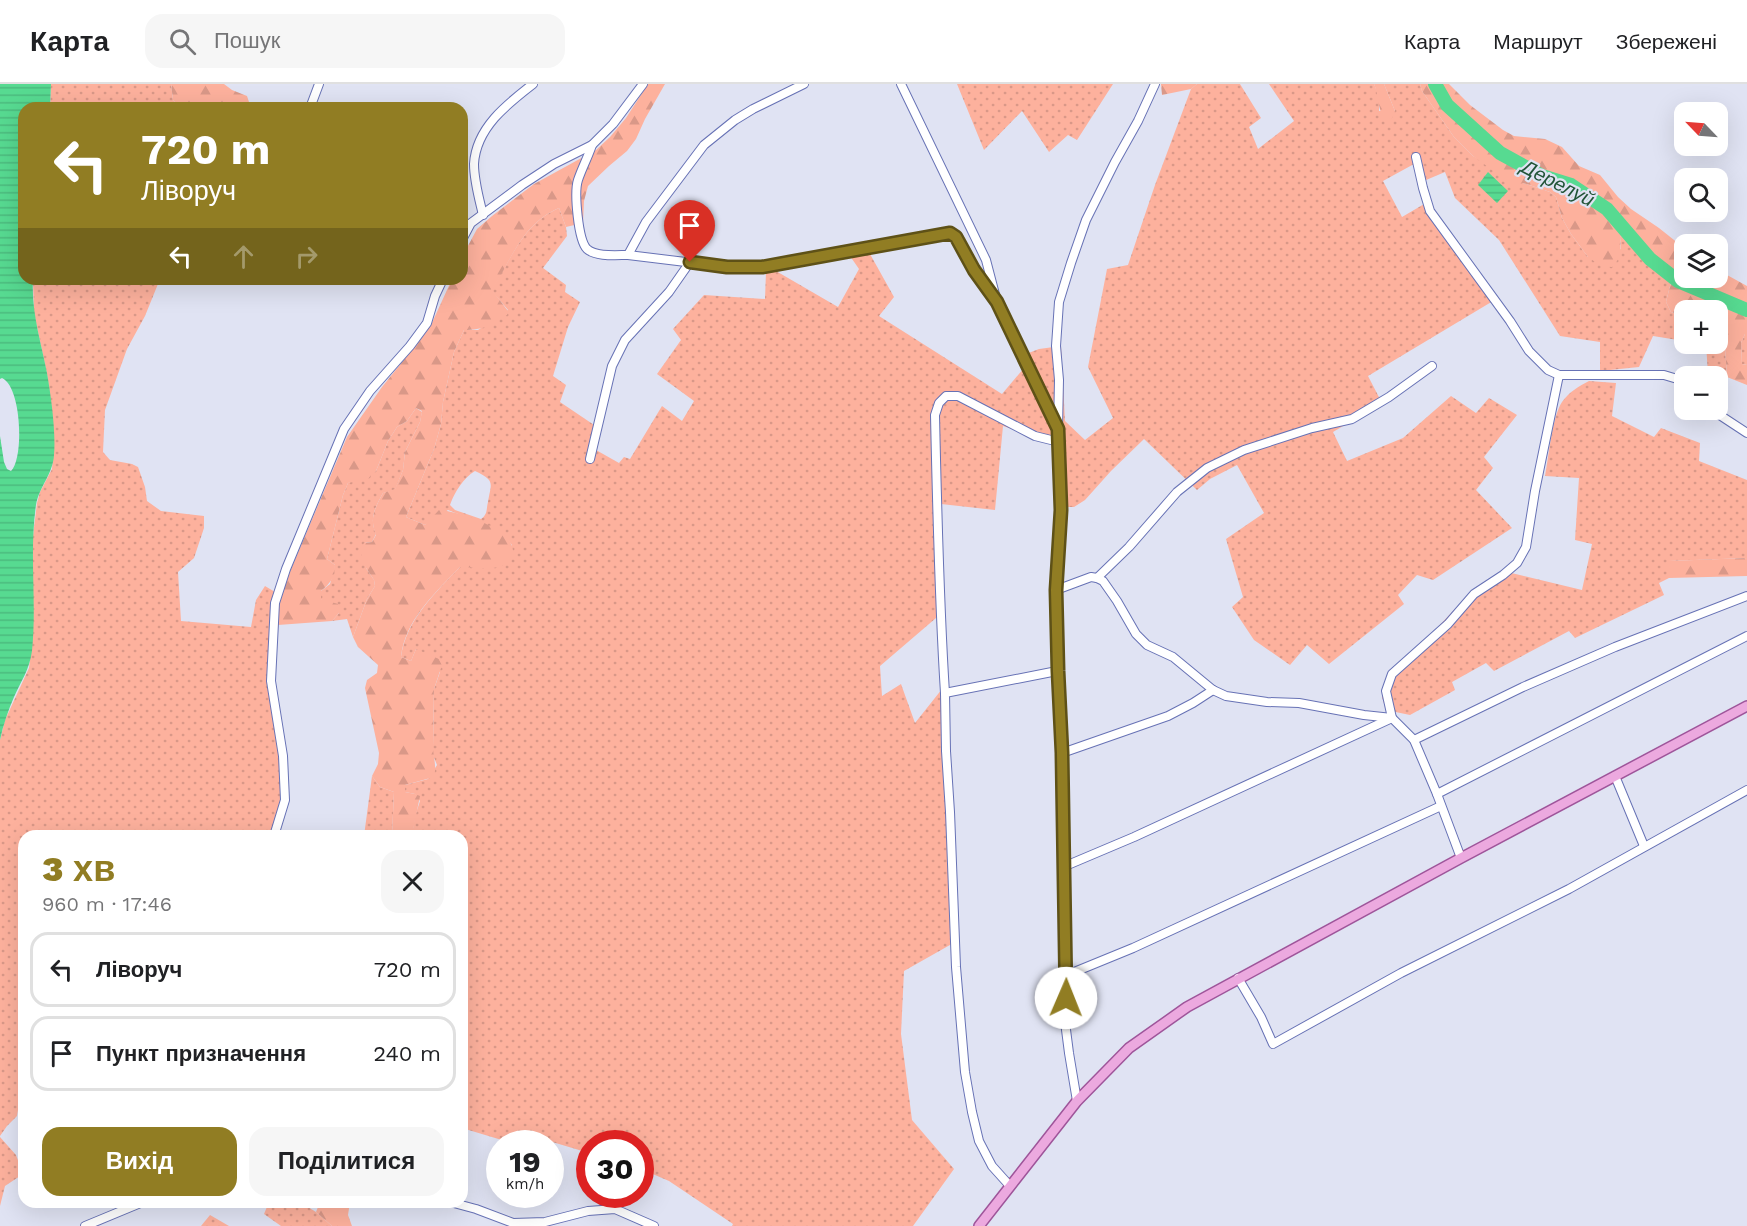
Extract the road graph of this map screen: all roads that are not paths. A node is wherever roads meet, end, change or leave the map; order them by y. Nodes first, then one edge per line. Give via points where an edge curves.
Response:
1 (319, 84) edge
2 (533, 84) edge
3 (643, 84) edge
4 (804, 84) edge
5 (902, 84) edge
6 (1155, 84) edge
7 (312, 102) edge
8 (592, 145) junction
9 (1416, 157) dead end
10 (483, 214) junction
11 (468, 229) edge
12 (628, 255) junction
13 (690, 262) junction
14 (440, 285) edge
15 (997, 302) junction
16 (1432, 366) dead end
17 (1559, 375) junction
18 (1674, 378) edge
19 (1727, 420) edge
20 (1058, 429) junction
21 (1747, 433) edge
22 (1059, 442) junction
23 (590, 459) dead end
24 (1097, 578) junction
25 (1056, 590) junction
26 (1747, 596) edge
27 (1747, 636) edge
28 (1058, 671) junction
29 (1213, 690) junction
30 (945, 693) junction
31 (1747, 706) edge
32 (1392, 718) junction
33 (1414, 740) junction
34 (1062, 753) junction
35 (1615, 776) junction
36 (1747, 790) edge
37 (1437, 794) junction
38 (1441, 807) junction
39 (276, 830) edge
40 (1644, 846) junction
41 (1461, 858) junction
42 (1063, 867) junction
43 (1067, 975) junction
44 (1238, 978) junction
45 (1077, 1101) junction
46 (1010, 1186) junction
47 (468, 1207) edge
48 (128, 1208) edge
49 (85, 1226) edge
50 (654, 1226) edge
51 (979, 1226) edge

1 - 7 street
2 - 10 street via 498,113 476,150 475,177
3 - 8 street
4 - 12 street via 744,114 704,145 646,222
5 - 15 street via 986,260
6 - 20 street via 1086,220 1059,302
8 - 10 street via 554,164
8 - 12 street via 577,182 576,205 585,246 603,254
9 - 17 street via 1430,212 1529,351
10 - 11 street
12 - 13 street
13 - 15 street via 762,267 950,233
13 - 23 street via 669,292 625,340 612,366
14 - 39 street via 427,323 344,429 275,603 270,681 283,756 285,800
15 - 20 street
16 - 24 street via 1352,419 1244,450 1207,468 1178,492
17 - 18 street
17 - 32 street via 1526,547 1517,563 1474,594 1448,624 1392,674 1386,691
19 - 21 street
20 - 22 street
22 - 25 street via 1061,510
22 - 30 street via 1035,436 958,396 946,396 939,402 935,415 937,539
24 - 25 street
24 - 29 street via 1103,581 1147,645 1173,657
25 - 28 street
26 - 33 street via 1523,687
27 - 37 street
28 - 30 street
28 - 34 street
29 - 32 street via 1237,698
29 - 34 street via 1168,716
30 - 46 street via 956,967 965,1072 979,1141 992,1166
31 - 35 main road
32 - 33 street
32 - 42 street
33 - 37 street
34 - 42 street
35 - 40 street
35 - 41 main road
36 - 40 street
37 - 38 street
38 - 41 street
38 - 43 street
40 - 44 street via 1273,1044
41 - 44 main road
42 - 43 street
43 - 45 street via 1065,1022
44 - 45 main road via 1186,1006 1148,1033
45 - 46 main road
46 - 51 main road
47 - 50 street via 513,1223 545,1222 615,1209
48 - 49 street

